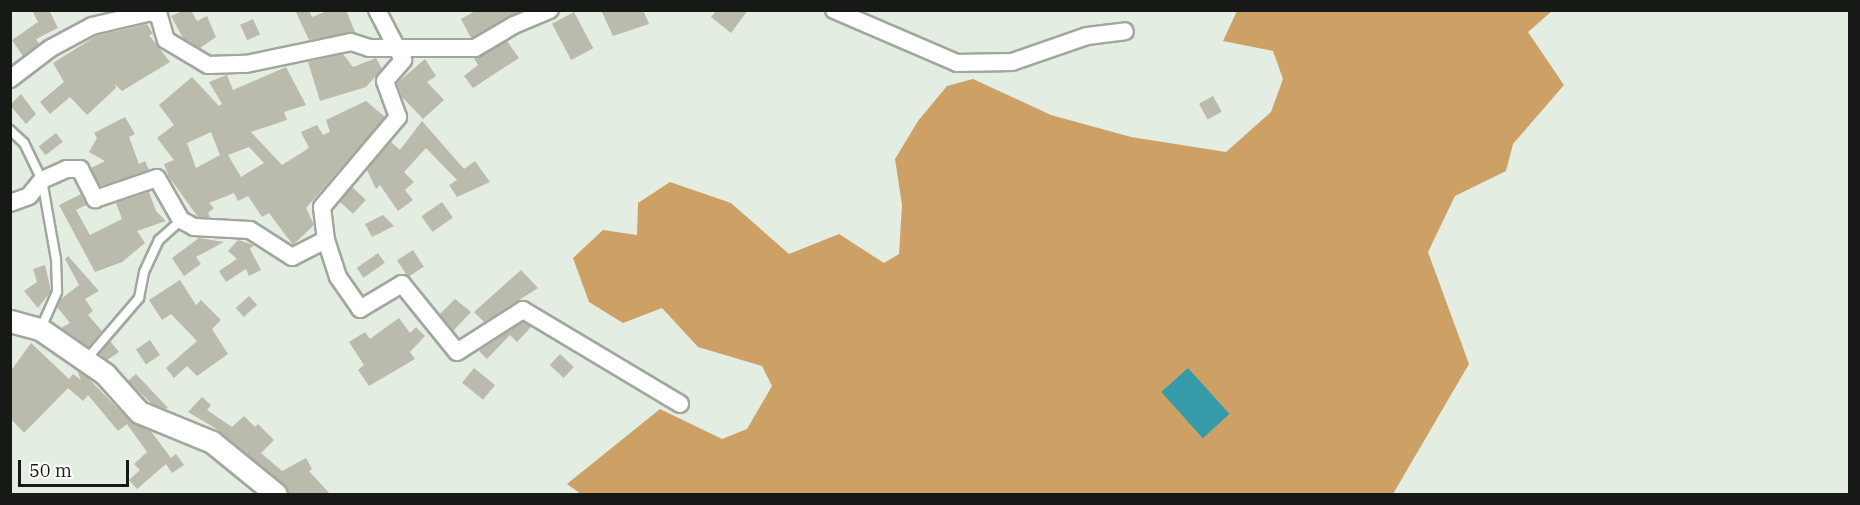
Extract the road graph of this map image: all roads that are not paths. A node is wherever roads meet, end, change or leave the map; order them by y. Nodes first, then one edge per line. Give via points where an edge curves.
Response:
1 (378, 10) edge
2 (550, 10) edge
3 (834, 10) edge
4 (152, 11) edge
5 (1125, 31) dead end
6 (10, 79) edge
7 (10, 129) edge
8 (42, 180) junction
9 (10, 203) edge
10 (181, 220) junction
11 (326, 240) junction
12 (10, 321) edge
13 (40, 329) junction
14 (77, 357) junction
15 (680, 404) dead end
16 (276, 495) edge

1 - 11 street via 403,60 385,81 398,117 322,207
2 - 4 street via 475,48 369,48 351,42 246,64 208,65 166,40 159,16
3 - 5 street via 957,63 1012,62 1087,36
4 - 6 street via 92,26 51,48
7 - 8 lane via 24,143
8 - 9 street via 29,196
8 - 10 street via 68,169 80,169 95,199 157,178
8 - 13 lane via 56,259 57,292
10 - 11 street via 194,227 250,230 292,257
10 - 14 lane via 159,240 144,272 139,298 91,354
11 - 15 street via 338,278 360,309 402,284 458,352 523,310
12 - 13 street
13 - 14 street
14 - 16 street via 105,374 140,412 212,442

